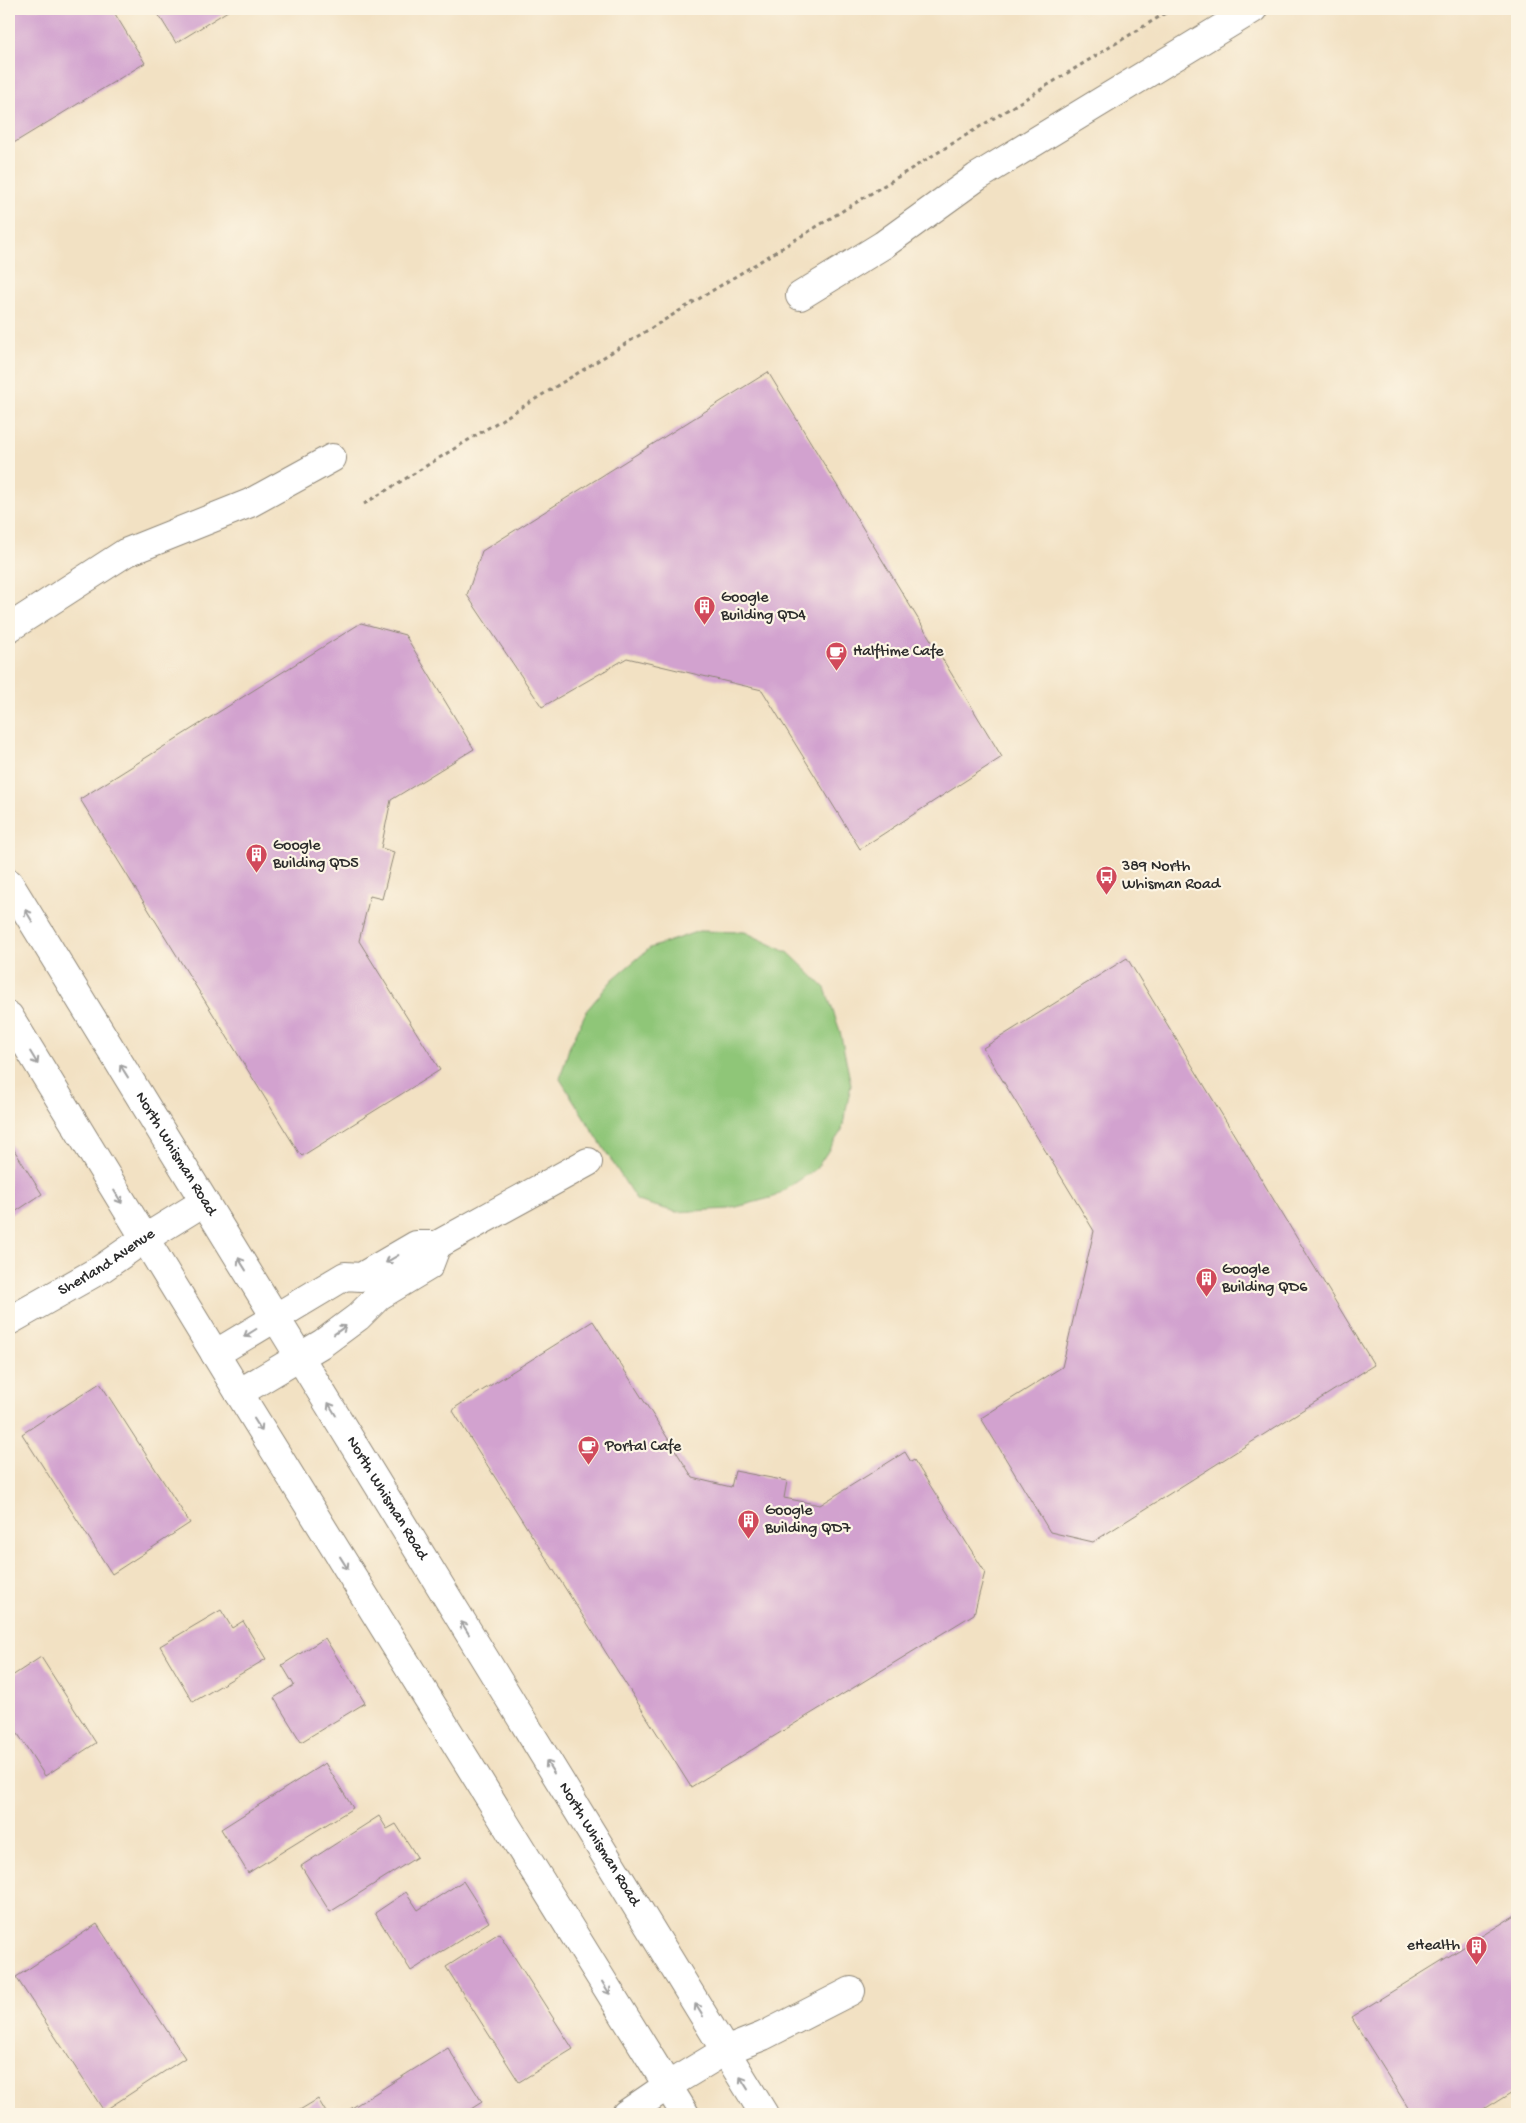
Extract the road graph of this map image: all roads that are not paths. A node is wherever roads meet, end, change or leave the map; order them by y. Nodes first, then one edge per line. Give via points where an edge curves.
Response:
1 (1253, 9) edge
2 (800, 296) dead end
3 (332, 458) dead end
4 (9, 628) edge
5 (9, 883) edge
6 (9, 1016) edge
7 (588, 1162) dead end
8 (204, 1202) junction
9 (144, 1239) junction
10 (437, 1245) junction
11 (275, 1318) junction
12 (9, 1321) edge
13 (215, 1354) junction
14 (299, 1357) junction
15 (239, 1393) junction
16 (851, 1992) dead end
17 (725, 2051) junction
18 (667, 2086) junction
19 (626, 2114) edge
20 (685, 2114) edge
21 (764, 2114) edge

1 - 2 main road via 977,177 883,245
3 - 4 main road via 250,503 125,553
8 -> 5 main road, North Whisman Road
6 -> 9 main road
7 - 10 main road
8 - 9 main road, Sherland Avenue
11 -> 8 main road, North Whisman Road
9 - 12 main road, Sherland Avenue via 101,1269
9 - 13 main road
10 -> 11 main road via 416,1245 361,1277 345,1276
14 -> 10 main road via 358,1317 379,1296 429,1266
11 -> 13 main road
11 - 14 main road, North Whisman Road
13 - 15 main road
14 - 15 main road
17 -> 14 main road, North Whisman Road
15 -> 18 main road
16 - 17 main road via 764,2036
17 - 18 main road
21 -> 17 main road, North Whisman Road
18 - 19 main road
18 - 20 main road

